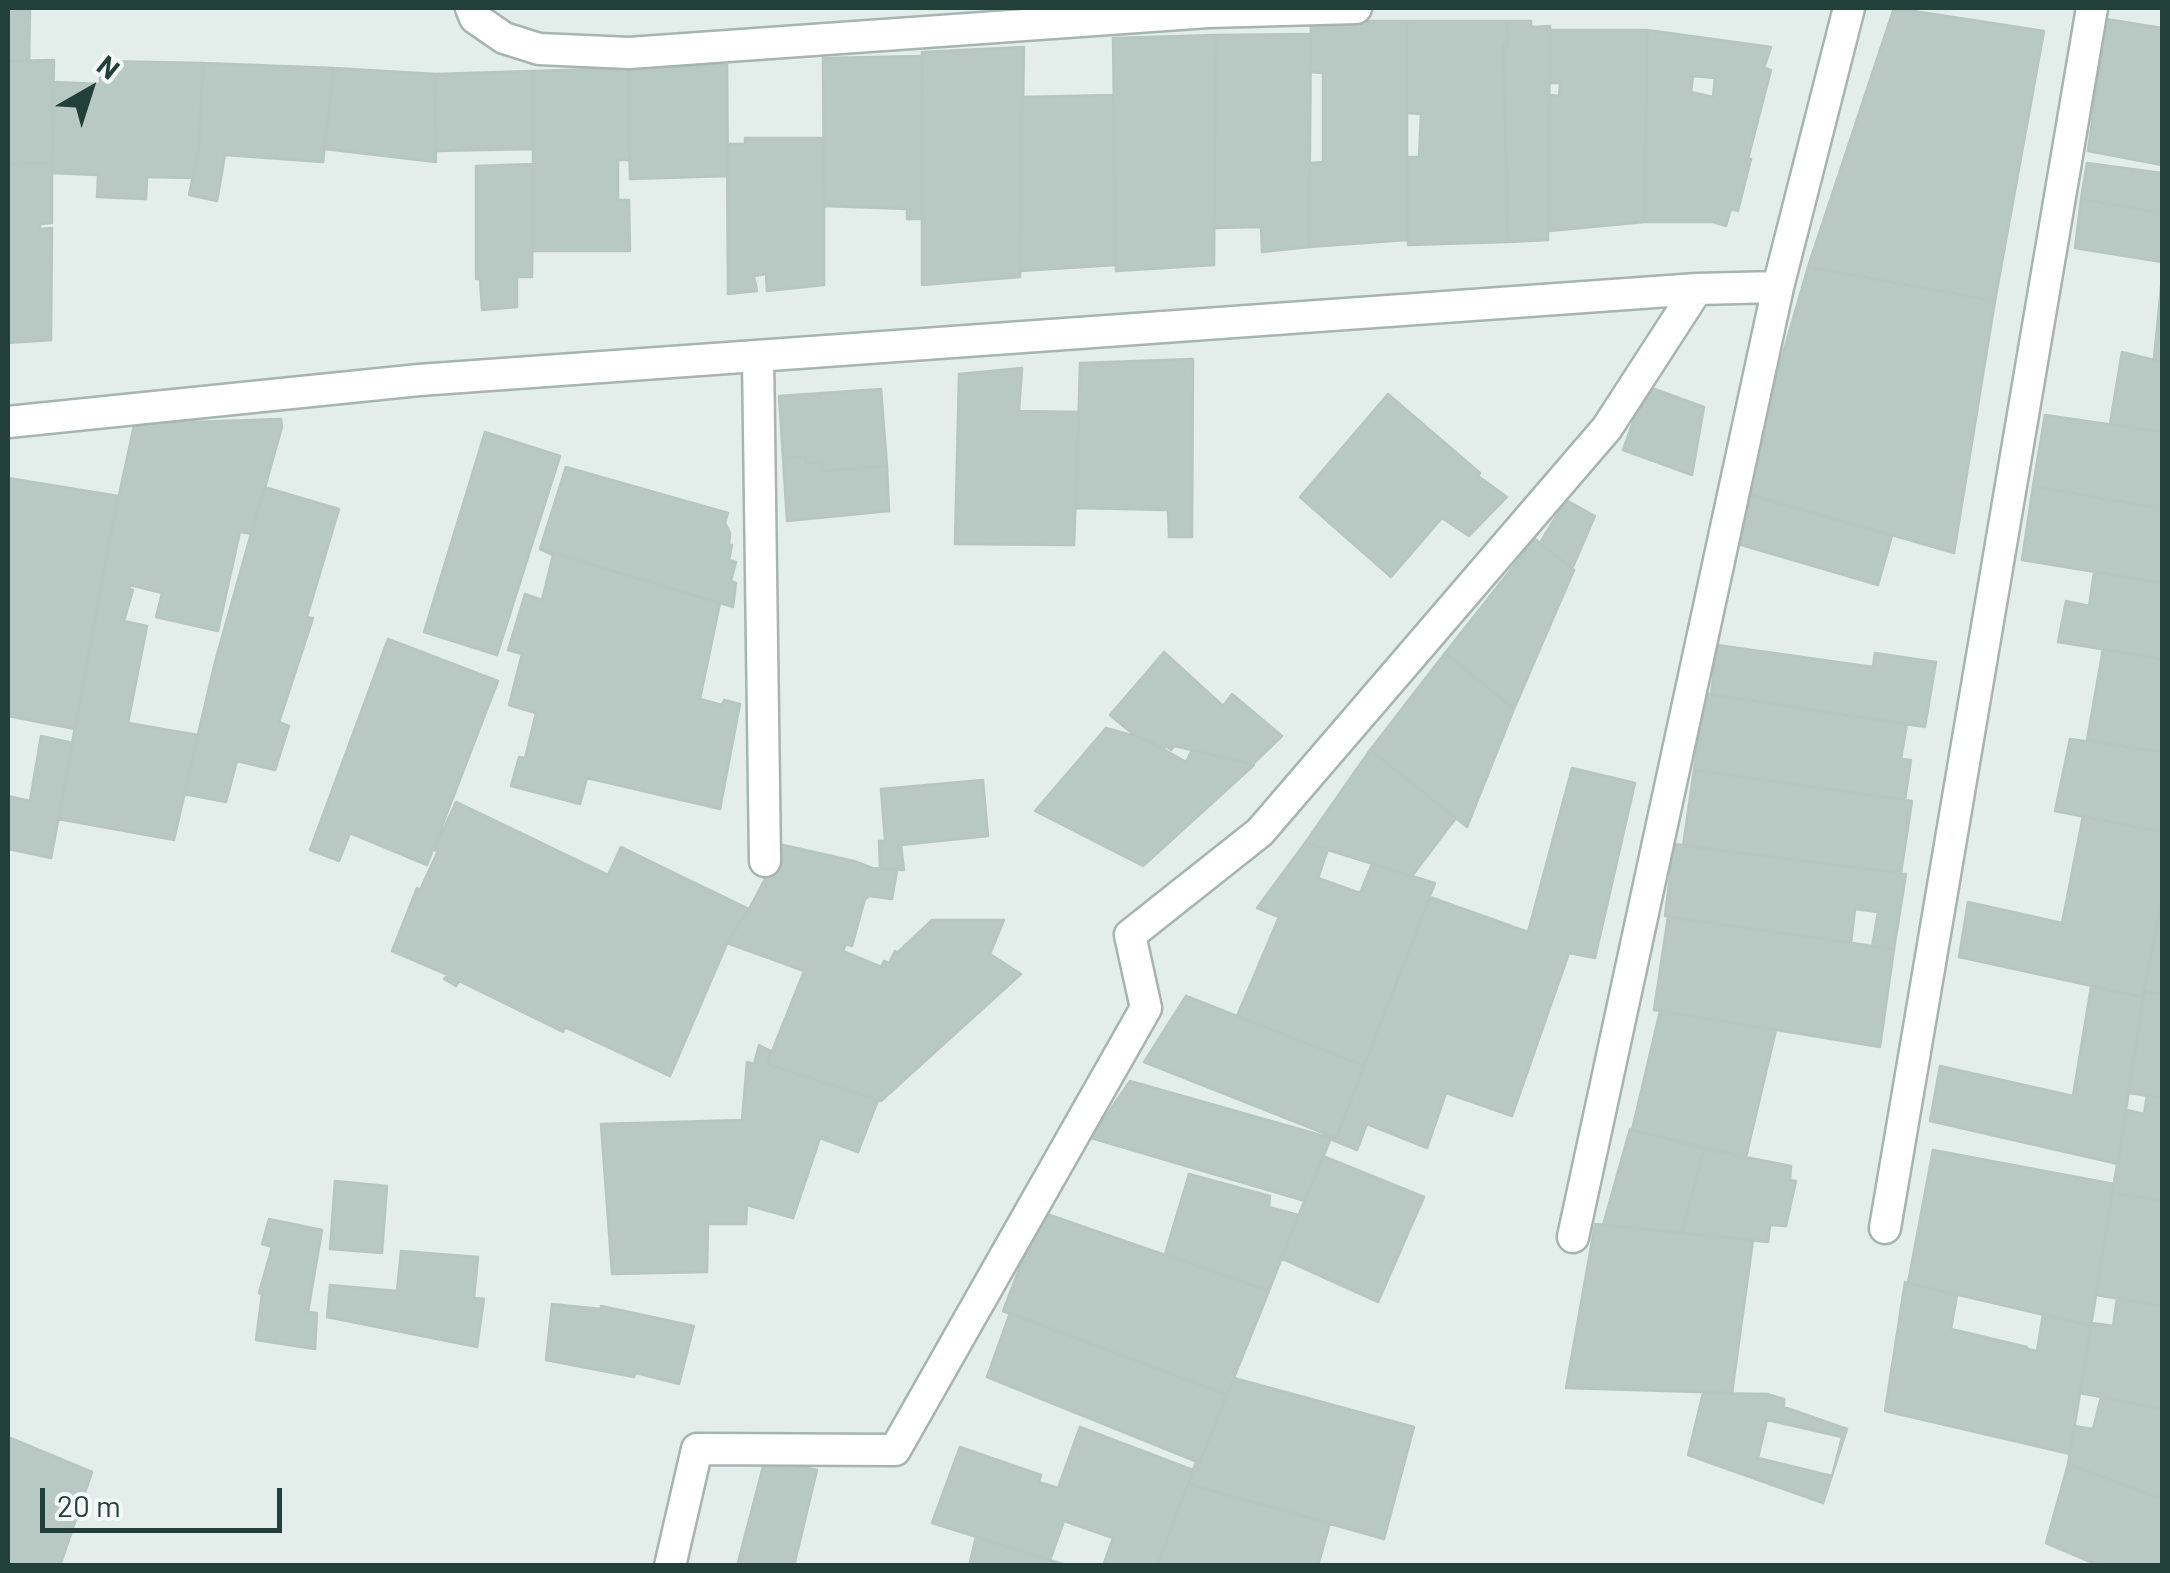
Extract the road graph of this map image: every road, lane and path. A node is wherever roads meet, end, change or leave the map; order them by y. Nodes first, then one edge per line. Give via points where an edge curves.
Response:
1 (470, 8) edge
2 (1356, 8) edge
3 (1849, 8) edge
4 (2092, 8) edge
5 (1778, 287) junction
6 (1697, 288) junction
7 (758, 356) junction
8 (8, 422) edge
9 (765, 861) dead end
10 (1885, 1228) dead end
11 (1573, 1237) dead end
12 (670, 1566) edge

1 - 2 street via 504,38 539,49 629,53
3 - 5 street
4 - 10 street
5 - 6 street
5 - 11 street
6 - 7 street
6 - 12 street via 1608,428 1260,832 1130,935 1146,1008 895,1450 697,1449
7 - 8 street via 418,380
7 - 9 street

